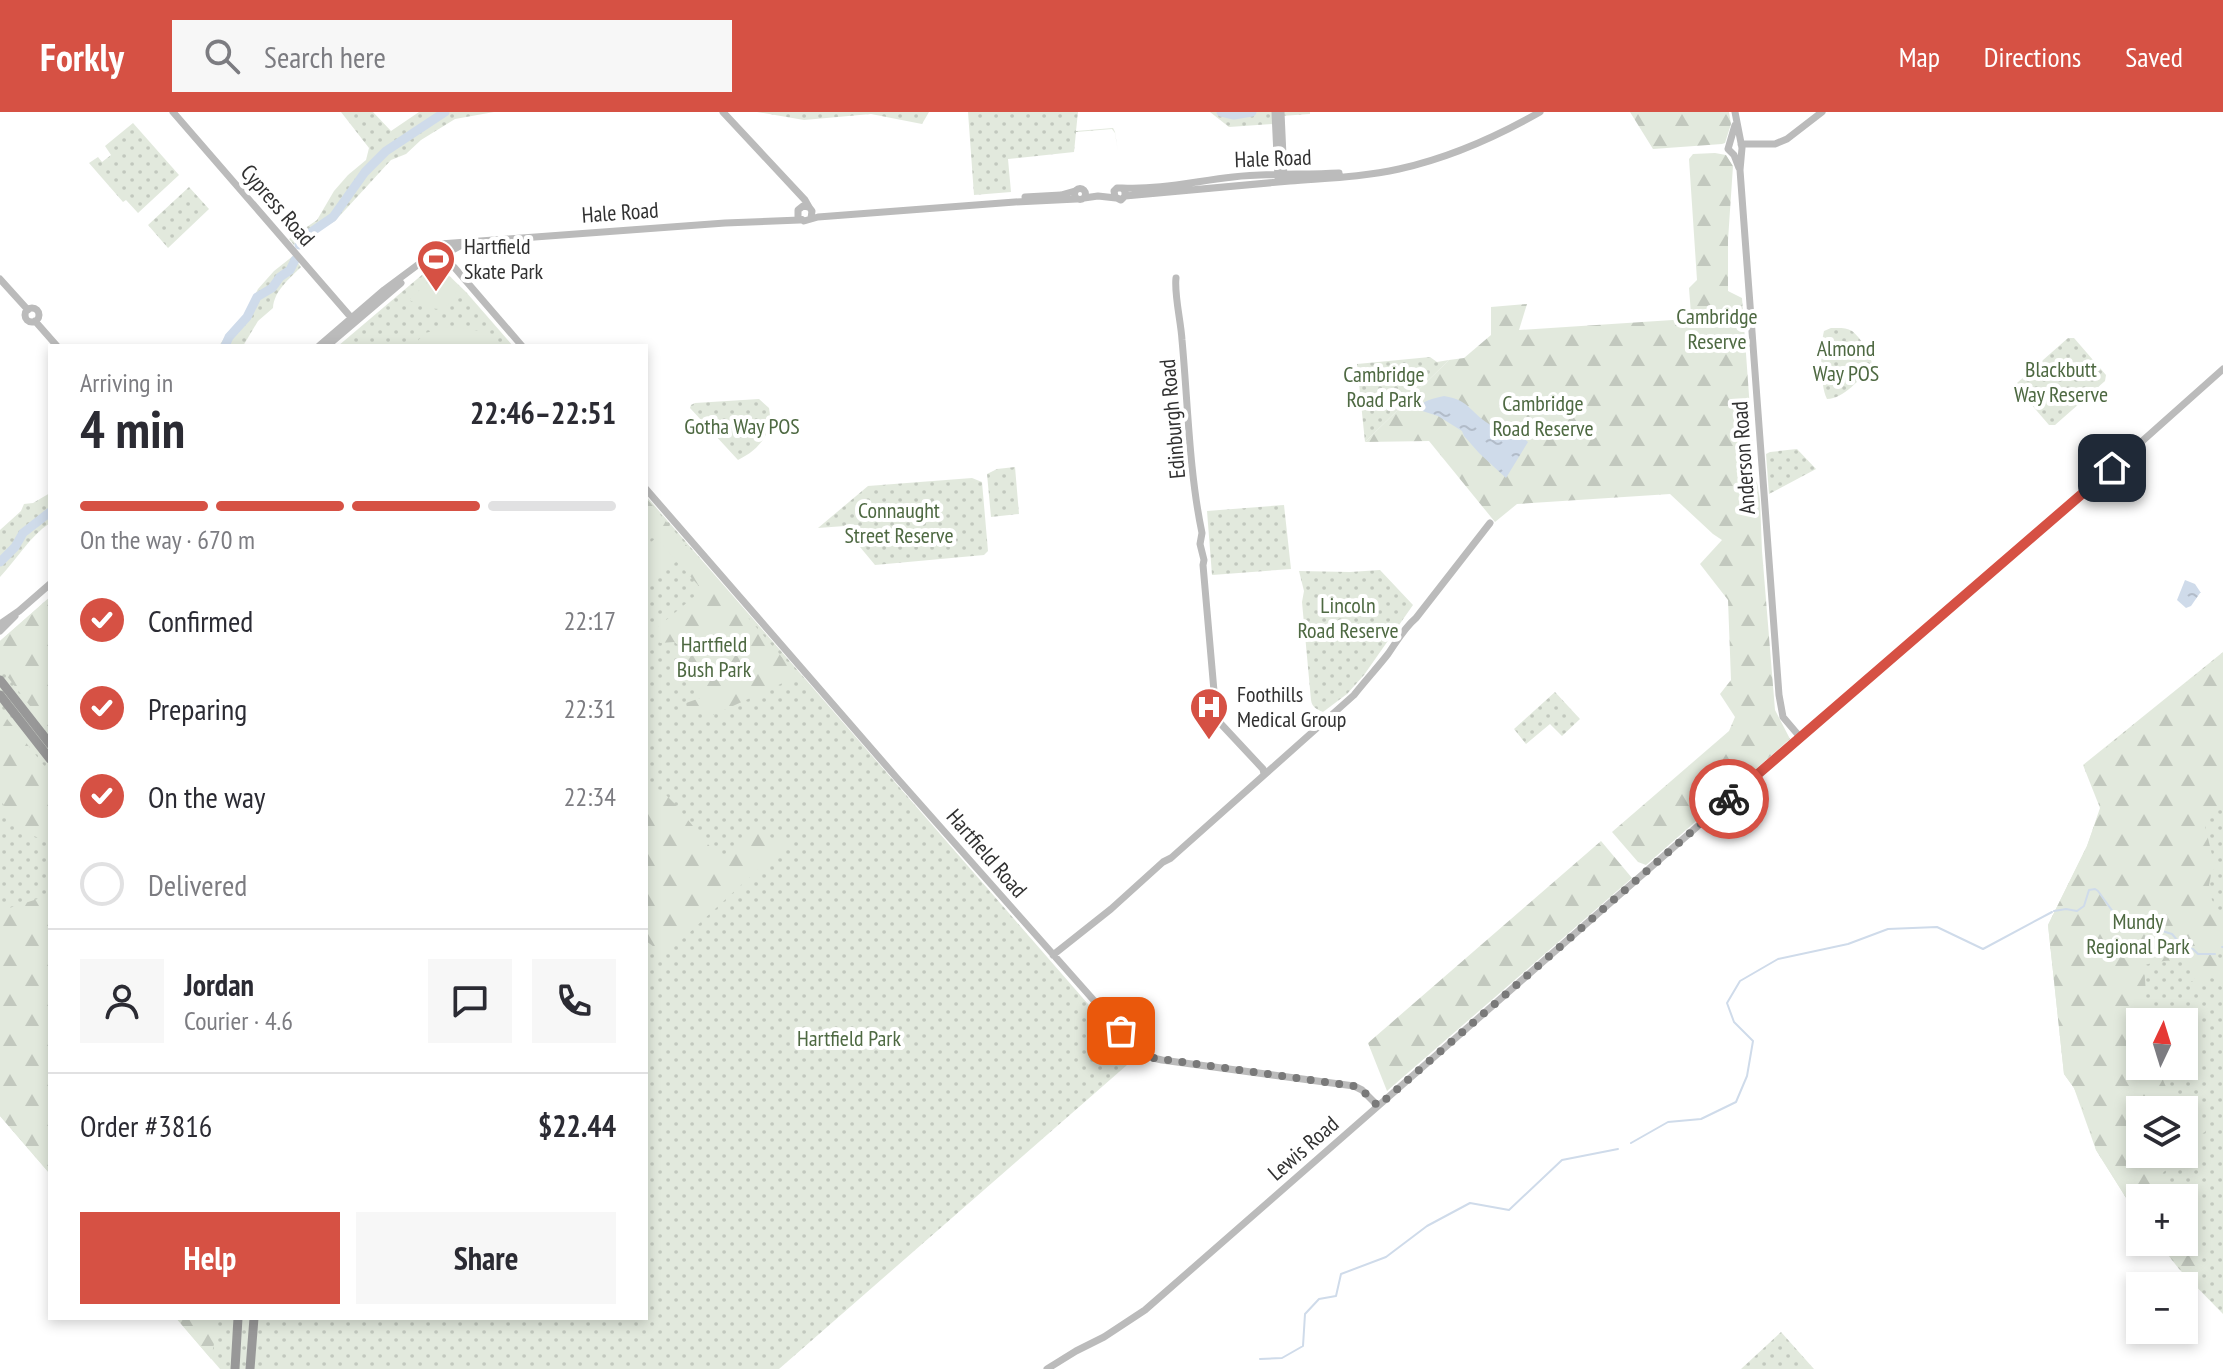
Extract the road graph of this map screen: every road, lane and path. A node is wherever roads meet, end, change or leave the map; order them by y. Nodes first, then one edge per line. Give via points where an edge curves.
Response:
1 (173, 112) edge
2 (723, 112) edge
3 (1278, 112) edge
4 (1540, 112) edge
5 (1735, 112) edge
6 (1822, 112) edge
7 (1736, 122) junction
8 (1740, 149) junction
9 (1281, 178) junction
10 (798, 194) junction
11 (811, 212) junction
12 (798, 214) junction
13 (443, 253) junction
14 (0, 279) edge
15 (1180, 311) dead end
16 (354, 320) junction
17 (55, 344) edge
18 (322, 344) edge
19 (329, 344) edge
20 (520, 344) edge
21 (2223, 369) edge
22 (648, 491) edge
23 (1490, 523) dead end
24 (48, 586) edge
25 (19, 611) junction
26 (0, 624) edge
27 (0, 631) edge
28 (0, 680) edge
29 (0, 695) edge
30 (1800, 737) junction
31 (48, 741) edge
32 (48, 756) edge
33 (1262, 772) junction
34 (1054, 958) junction
35 (1378, 1106) junction
36 (238, 1320) edge
37 (254, 1320) edge
38 (235, 1369) edge
39 (250, 1369) edge
40 (1047, 1369) edge

1 - 16 street, Cypress Road
2 - 10 street
3 - 9 street
4 - 9 street, Hale Road via 1485,141 1425,161
5 - 7 street, Anderson Road
6 - 8 street via 1787,139
7 - 8 street, Anderson Road
7 - 8 street, Anderson Road via 1729,144 1735,141
8 - 30 street, Anderson Road via 1780,704 1783,717
9 - 11 street, Hale Road via 1190,182 1015,202
10 - 11 street
10 - 12 street
11 - 12 street via 803,206
11 - 12 street via 807,221
12 - 13 street, Hale Road via 466,244
13 - 16 street via 384,290
13 - 20 street
14 - 17 street via 28,310 28,320
15 - 33 street, Edinburgh Road via 1216,714
16 - 18 street
16 - 19 street
21 - 30 street, Lewis Road
22 - 34 street, Hartfield Road
23 - 33 street via 1354,695
24 - 25 street
25 - 26 street
25 - 27 street
28 - 31 highway
29 - 32 highway
30 - 35 street, Lewis Road
33 - 34 street
34 - 35 street, Hartfield Road via 1136,1048 1153,1058 1354,1086
35 - 40 street, Lewis Road via 1145,1310
36 - 38 highway
37 - 39 highway

